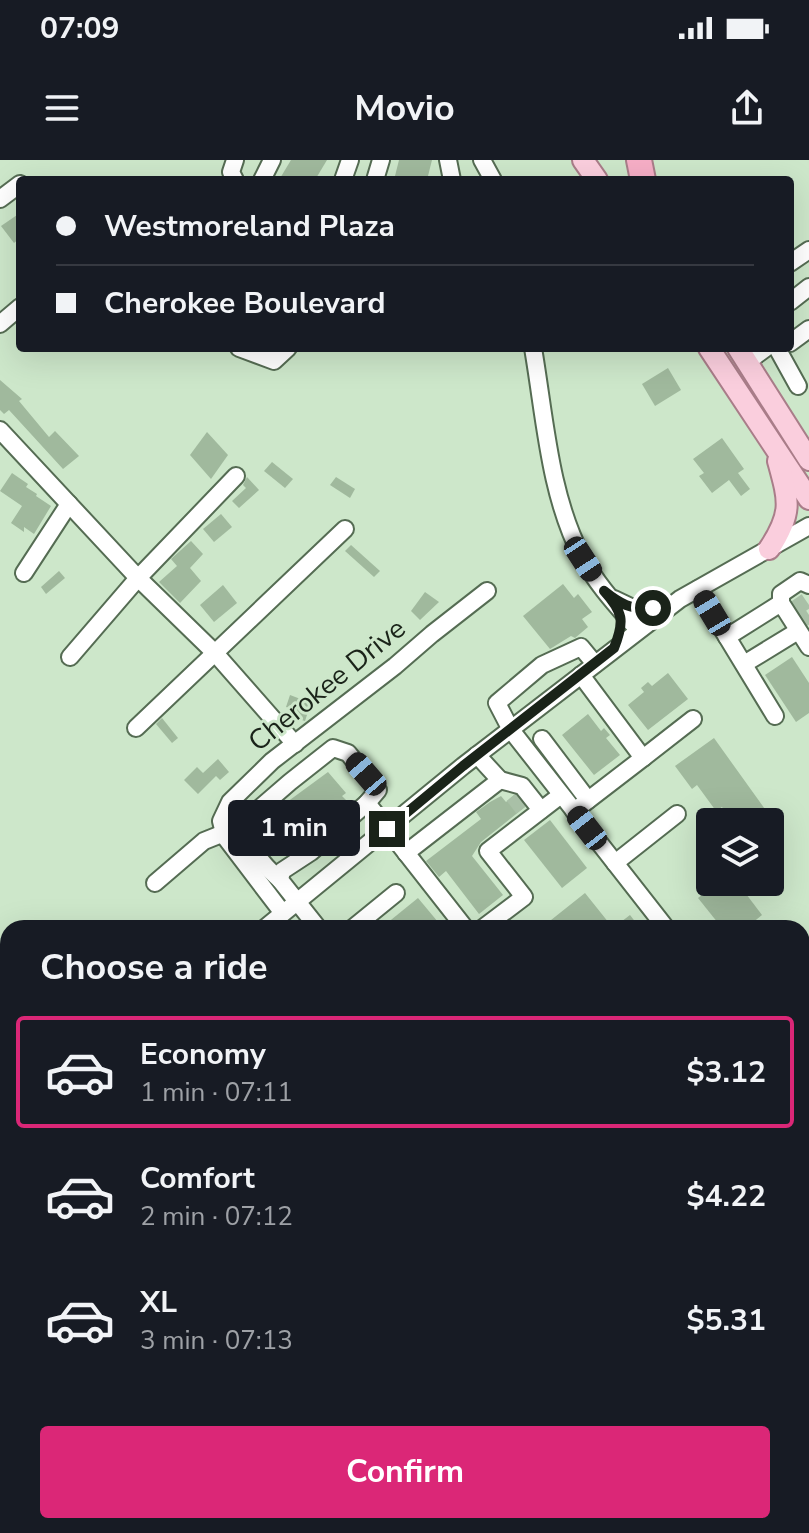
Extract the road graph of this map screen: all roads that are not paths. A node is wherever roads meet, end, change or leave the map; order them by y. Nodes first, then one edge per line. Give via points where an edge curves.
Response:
1 (16, 310) edge
2 (0, 324) edge
3 (250, 352) edge
4 (284, 352) edge
5 (534, 352) edge
6 (712, 352) edge
7 (781, 352) edge
8 (742, 355) edge
9 (798, 386) dead end
10 (0, 430) edge
11 (803, 435) edge
12 (774, 446) junction
13 (809, 460) edge
14 (236, 476) dead end
15 (809, 499) edge
16 (69, 504) junction
17 (809, 526) edge
18 (345, 529) dead end
19 (769, 549) junction
20 (24, 573) dead end
21 (138, 578) junction
22 (809, 585) edge
23 (698, 589) junction
24 (487, 591) dead end
25 (604, 591) junction
26 (670, 607) junction
27 (619, 608) junction
28 (797, 625) edge
29 (638, 630) junction
30 (727, 637) junction
31 (614, 648) junction
32 (215, 653) junction
33 (70, 657) dead end
34 (595, 664) junction
35 (744, 664) junction
36 (581, 675) junction
37 (775, 716) dead end
38 (693, 719) dead end
39 (136, 728) dead end
40 (511, 730) junction
41 (542, 739) dead end
42 (295, 744) junction
43 (477, 755) junction
44 (643, 758) junction
45 (500, 780) junction
46 (561, 795) junction
47 (588, 800) junction
48 (367, 803) junction
49 (527, 809) junction
50 (574, 811) junction
51 (677, 814) dead end
52 (387, 829) junction
53 (224, 833) junction
54 (406, 853) junction
55 (615, 863) junction
56 (280, 880) junction
57 (155, 883) dead end
58 (396, 893) dead end
59 (298, 902) junction
60 (282, 912) junction
61 (274, 920) edge
62 (312, 920) edge
63 (363, 920) edge
64 (459, 920) edge
65 (494, 920) edge
66 (660, 920) edge

1 - 2 street
3 - 4 street via 274,361
5 - 25 street via 567,524
6 - 12 main road
7 - 9 street
8 - 11 main road
10 - 16 street
11 - 13 main road
12 - 15 main road
12 - 19 main road via 787,512
14 - 21 street
16 - 20 street
16 - 21 street
17 - 19 street
18 - 32 street
19 - 23 street
21 - 32 street
21 - 33 street
22 - 28 street via 800,581 781,594
23 - 26 street
23 - 30 street
24 - 42 street, Cherokee Drive
25 - 26 street via 635,609
25 - 27 street
26 - 29 street
27 - 29 street
27 - 31 street via 621,626
28 - 30 street
28 - 35 street
29 - 31 street
30 - 35 street
31 - 34 street
32 - 39 street
32 - 42 street
34 - 36 street
34 - 40 street via 581,647 542,665 497,703
35 - 37 street
36 - 40 street
36 - 44 street
38 - 44 street
40 - 43 street
40 - 46 street
41 - 47 street
42 - 53 street, Cherokee Drive via 230,802 221,821
43 - 45 street
43 - 52 street
44 - 47 street
45 - 49 street
45 - 49 street via 522,786
45 - 54 street
46 - 49 street
46 - 50 street
47 - 50 street
48 - 52 street
48 - 56 street via 282,871
48 - 56 street via 378,790 348,753 333,748 245,821 245,836
49 - 65 street via 488,851 524,897
50 - 55 street
51 - 55 street
52 - 54 street
52 - 59 street
53 - 57 street via 204,841
53 - 60 street
54 - 64 street
55 - 66 street
56 - 59 street
58 - 63 street
59 - 60 street
59 - 62 street
60 - 61 street

